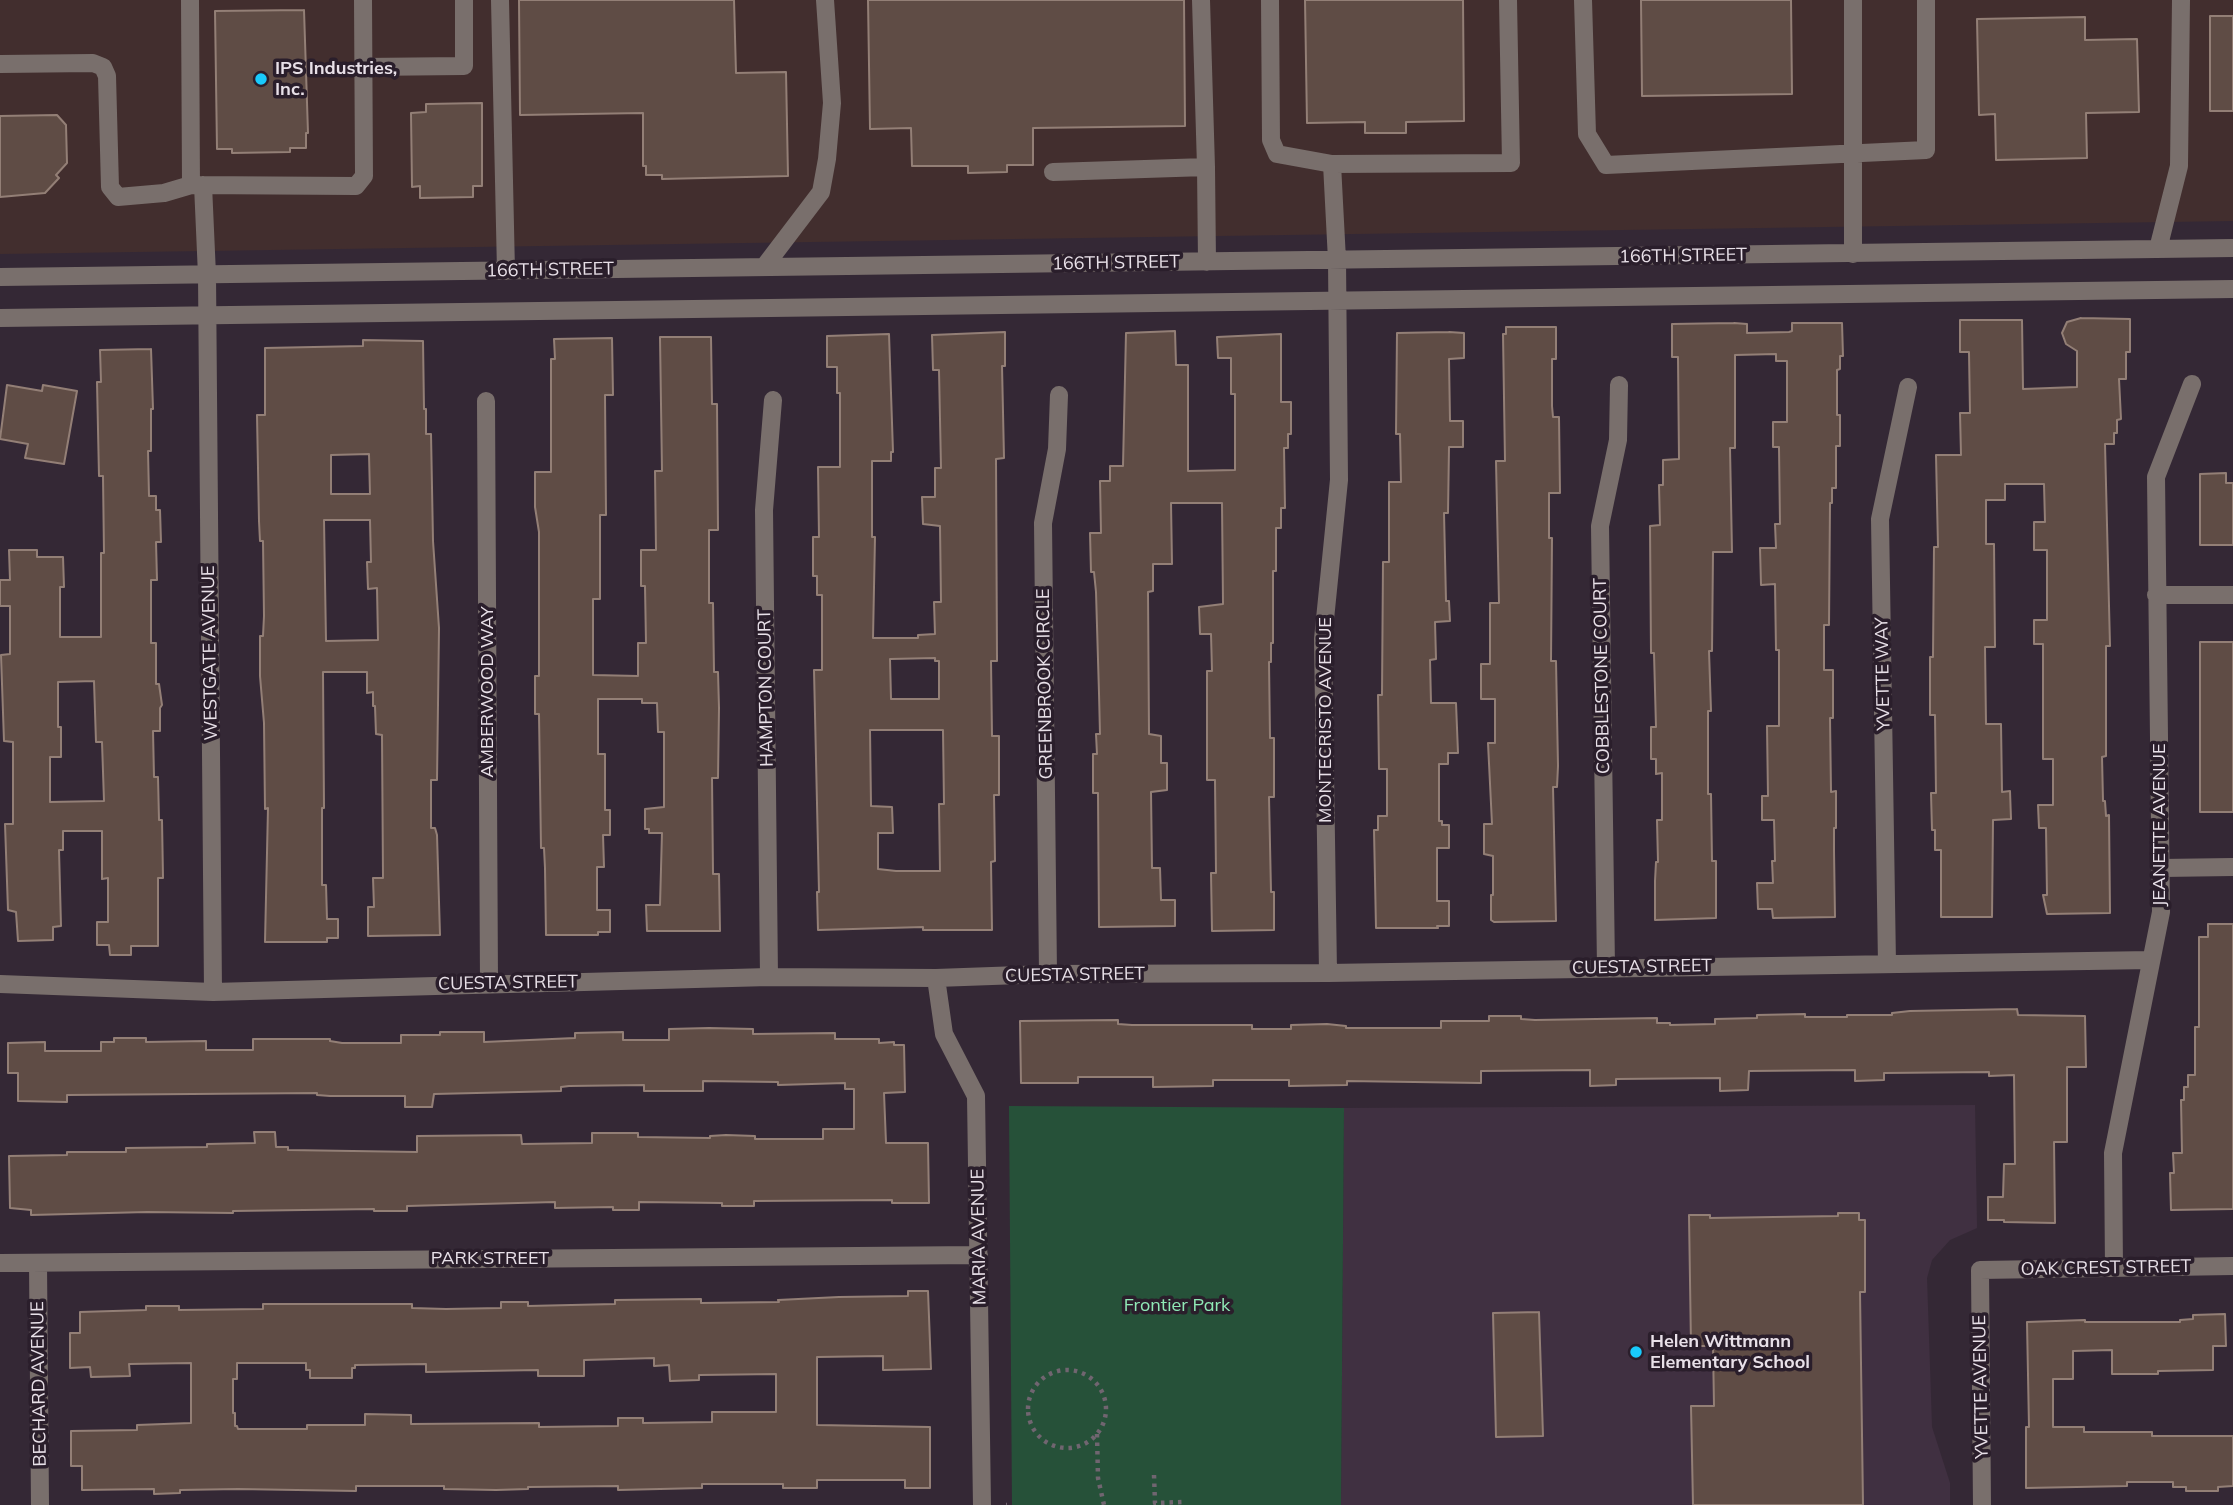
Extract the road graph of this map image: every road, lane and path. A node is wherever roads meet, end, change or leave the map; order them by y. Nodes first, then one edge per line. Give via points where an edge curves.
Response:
1 (190, 0) edge
2 (363, 0) edge
3 (464, 0) edge
4 (500, 0) edge
5 (825, 0) edge
6 (1201, 0) edge
7 (1270, 0) edge
8 (1508, 0) edge
9 (1583, 0) edge
10 (1853, 0) edge
11 (1926, 0) edge
12 (2181, 0) edge
13 (0, 64) edge
14 (363, 68) junction
15 (1854, 153) junction
16 (1332, 164) junction
17 (1206, 167) junction
18 (1053, 172) dead end
19 (197, 185) junction
20 (2233, 248) edge
21 (2158, 250) junction
22 (1853, 254) junction
23 (1337, 260) junction
24 (1207, 262) junction
25 (764, 267) junction
26 (506, 271) junction
27 (207, 275) junction
28 (0, 277) edge
29 (2233, 289) edge
30 (1338, 300) junction
31 (207, 315) junction
32 (0, 318) edge
33 (2192, 384) dead end
34 (1619, 386) dead end
35 (1908, 387) dead end
36 (1059, 395) dead end
37 (773, 400) dead end
38 (486, 401) dead end
39 (2156, 595) junction
40 (2233, 595) edge
41 (2162, 867) junction
42 (2233, 867) edge
43 (2151, 960) junction
44 (1887, 964) junction
45 (1606, 968) junction
46 (1328, 973) junction
47 (1048, 974) junction
48 (769, 977) junction
49 (936, 978) junction
50 (0, 984) edge
51 (489, 984) junction
52 (213, 992) junction
53 (979, 1255) junction
54 (0, 1263) edge
55 (38, 1263) junction
56 (2233, 1266) edge
57 (2114, 1268) junction
58 (1980, 1270) joint
59 (1097, 1434) junction
60 (1154, 1475) dead end
61 (1182, 1502) dead end
62 (1154, 1504) edge
63 (40, 1505) edge
64 (982, 1505) edge
65 (1104, 1505) edge
66 (1982, 1505) edge

1 - 19 street, WESTGATE AVENUE
2 - 14 street
3 - 14 street via 464,66
4 - 26 street
5 - 25 street via 832,103 821,192
6 - 17 street
7 - 16 street via 1271,140 1277,154
8 - 16 street via 1511,163
9 - 15 street via 1587,134 1606,165
10 - 15 street
11 - 15 street via 1926,150
12 - 21 street via 2179,166
13 - 19 street via 93,63 103,67 110,187 118,197
14 - 19 street via 364,176 356,186
15 - 22 street
16 - 23 street, MONTECRISTO AVENUE
17 - 18 street
17 - 24 street
19 - 27 street, WESTGATE AVENUE
20 - 21 street, 166TH STREET
21 - 22 street, 166TH STREET
22 - 23 street, 166TH STREET
23 - 24 street, 166TH STREET
23 - 30 street, MONTECRISTO AVENUE
24 - 25 street, 166TH STREET
25 - 26 street, 166TH STREET
26 - 27 street, 166TH STREET
27 - 28 street, 166TH STREET
27 - 31 street, WESTGATE AVENUE
29 - 30 street
30 - 31 street
30 - 46 street, MONTECRISTO AVENUE via 1339,480 1322,639
31 - 32 street
31 - 52 street, WESTGATE AVENUE
33 - 39 street, JEANETTE AVENUE via 2156,477
34 - 45 street, COBBLESTONE COURT via 1618,440 1600,526
35 - 44 street, YVETTE WAY via 1880,519
36 - 47 street, GREENBROOK CIRCLE via 1057,449 1043,523
37 - 48 street, HAMPTON COURT via 764,510
38 - 51 street, AMBERWOOD WAY
39 - 40 street
39 - 41 street, JEANETTE AVENUE
41 - 42 street
41 - 43 street, JEANETTE AVENUE via 2161,912
43 - 44 street, CUESTA STREET
43 - 57 street, JEANETTE AVENUE via 2113,1153
44 - 45 street, CUESTA STREET
45 - 46 street, CUESTA STREET
46 - 47 street, CUESTA STREET
47 - 49 street, CUESTA STREET
48 - 49 street, CUESTA STREET
48 - 51 street, CUESTA STREET
49 - 53 street, MARIA AVENUE via 944,1034 976,1096
50 - 52 street, CUESTA STREET
51 - 52 street, CUESTA STREET
53 - 55 street, PARK STREET
53 - 64 street, MARIA AVENUE
54 - 55 street, PARK STREET
55 - 63 street, BECHARD AVENUE
56 - 57 street, OAK CREST STREET
57 - 58 street, OAK CREST STREET
58 - 66 street, YVETTE AVENUE
59 - 59 path via 1107,1408 1102,1391 1090,1377 1064,1370 1039,1382 1028,1408 1033,1427 1045,1441 1073,1447
59 - 65 path
60 - 62 path
61 - 62 path

